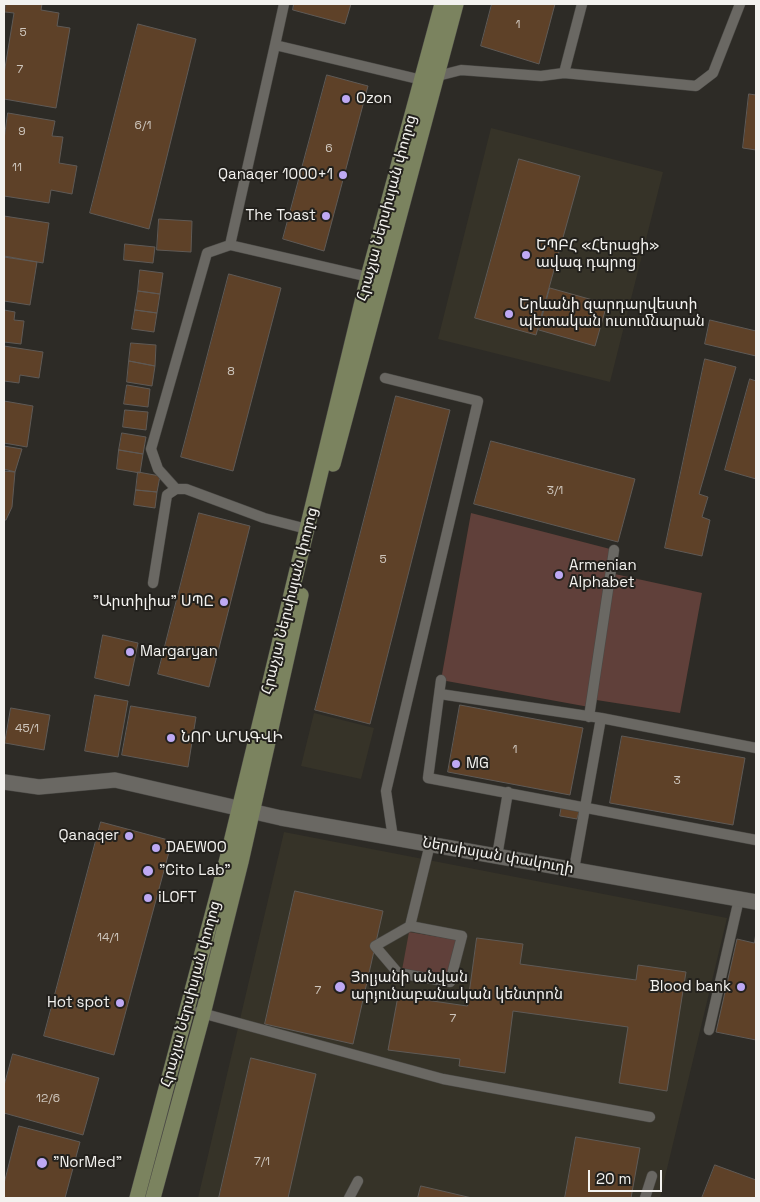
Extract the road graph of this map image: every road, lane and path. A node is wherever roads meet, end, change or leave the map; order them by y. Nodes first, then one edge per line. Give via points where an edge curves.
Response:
1 (274, 4) edge
2 (442, 4) edge
3 (456, 4) edge
4 (582, 4) edge
5 (740, 4) edge
6 (283, 9) edge
7 (275, 45) junction
8 (564, 73) junction
9 (429, 78) junction
10 (230, 245) junction
11 (375, 278) junction
12 (385, 378) dead end
13 (176, 489) junction
14 (307, 529) junction
15 (614, 550) dead end
16 (153, 583) dead end
17 (441, 680) dead end
18 (440, 694) junction
19 (589, 716) junction
20 (601, 718) junction
21 (756, 748) edge
22 (4, 782) edge
23 (508, 792) junction
24 (586, 806) junction
25 (246, 811) junction
26 (393, 838) junction
27 (756, 840) edge
28 (430, 844) junction
29 (497, 856) junction
30 (574, 869) junction
31 (739, 899) junction
32 (756, 899) edge
33 (410, 926) junction
34 (187, 1008) junction
35 (203, 1014) junction
36 (709, 1030) dead end
37 (650, 1117) dead end
38 (652, 1176) dead end
39 (358, 1181) dead end
40 (137, 1198) edge
41 (153, 1198) edge
42 (349, 1198) edge
43 (645, 1198) edge

1 - 6 lane
2 - 9 street, Հրաչյա Ներսիսյան փողոց
3 - 9 street, Հրաչյա Ներսիսյան փողոց
4 - 8 lane
5 - 8 lane via 713,74 696,86
6 - 7 lane
7 - 9 lane
7 - 10 lane
8 - 9 lane via 540,76 461,70
9 - 11 street, Հրաչյա Ներսիսյան փողոց
10 - 11 lane
10 - 13 lane via 207,253 151,449 158,469
11 - 14 street, Հրաչյա Ներսիսյան փողոց
11 - 25 street, Հրաչյա Ներսիսյան փողոց
12 - 26 lane via 478,401 386,791
13 - 14 lane via 186,489 264,518
13 - 16 lane via 167,495
14 - 25 street, Հրաչյա Ներսիսյան փողոց
15 - 19 lane
17 - 18 lane
18 - 19 lane
18 - 23 lane via 428,778
19 - 20 lane
20 - 21 lane
20 - 24 lane
22 - 25 street, Ներսիսյան փակուղի via 39,787 115,780
23 - 24 lane
23 - 29 lane
24 - 27 lane
24 - 30 lane
25 - 26 street, Ներսիսյան փակուղի
25 - 34 street, Հրաչյա Ներսիսյան փողոց
25 - 35 street, Հրաչյա Ներսիսյան փողոց
26 - 28 street, Ներսիսյան փակուղի
28 - 29 street, Ներսիսյան փակուղի
28 - 33 lane
29 - 30 street, Ներսիսյան փակուղի
30 - 31 street, Ներսիսյան փակուղի
31 - 32 street, Ներսիսյան փակուղի
31 - 36 lane
33 - 33 lane via 462,936 450,982 398,973 375,946
34 - 35 lane
34 - 40 street, Հրաչյա Ներսիսյան փողոց
35 - 37 lane via 443,1079
35 - 41 street, Հրաչյա Ներսիսյան փողոց
38 - 43 lane
39 - 42 lane

